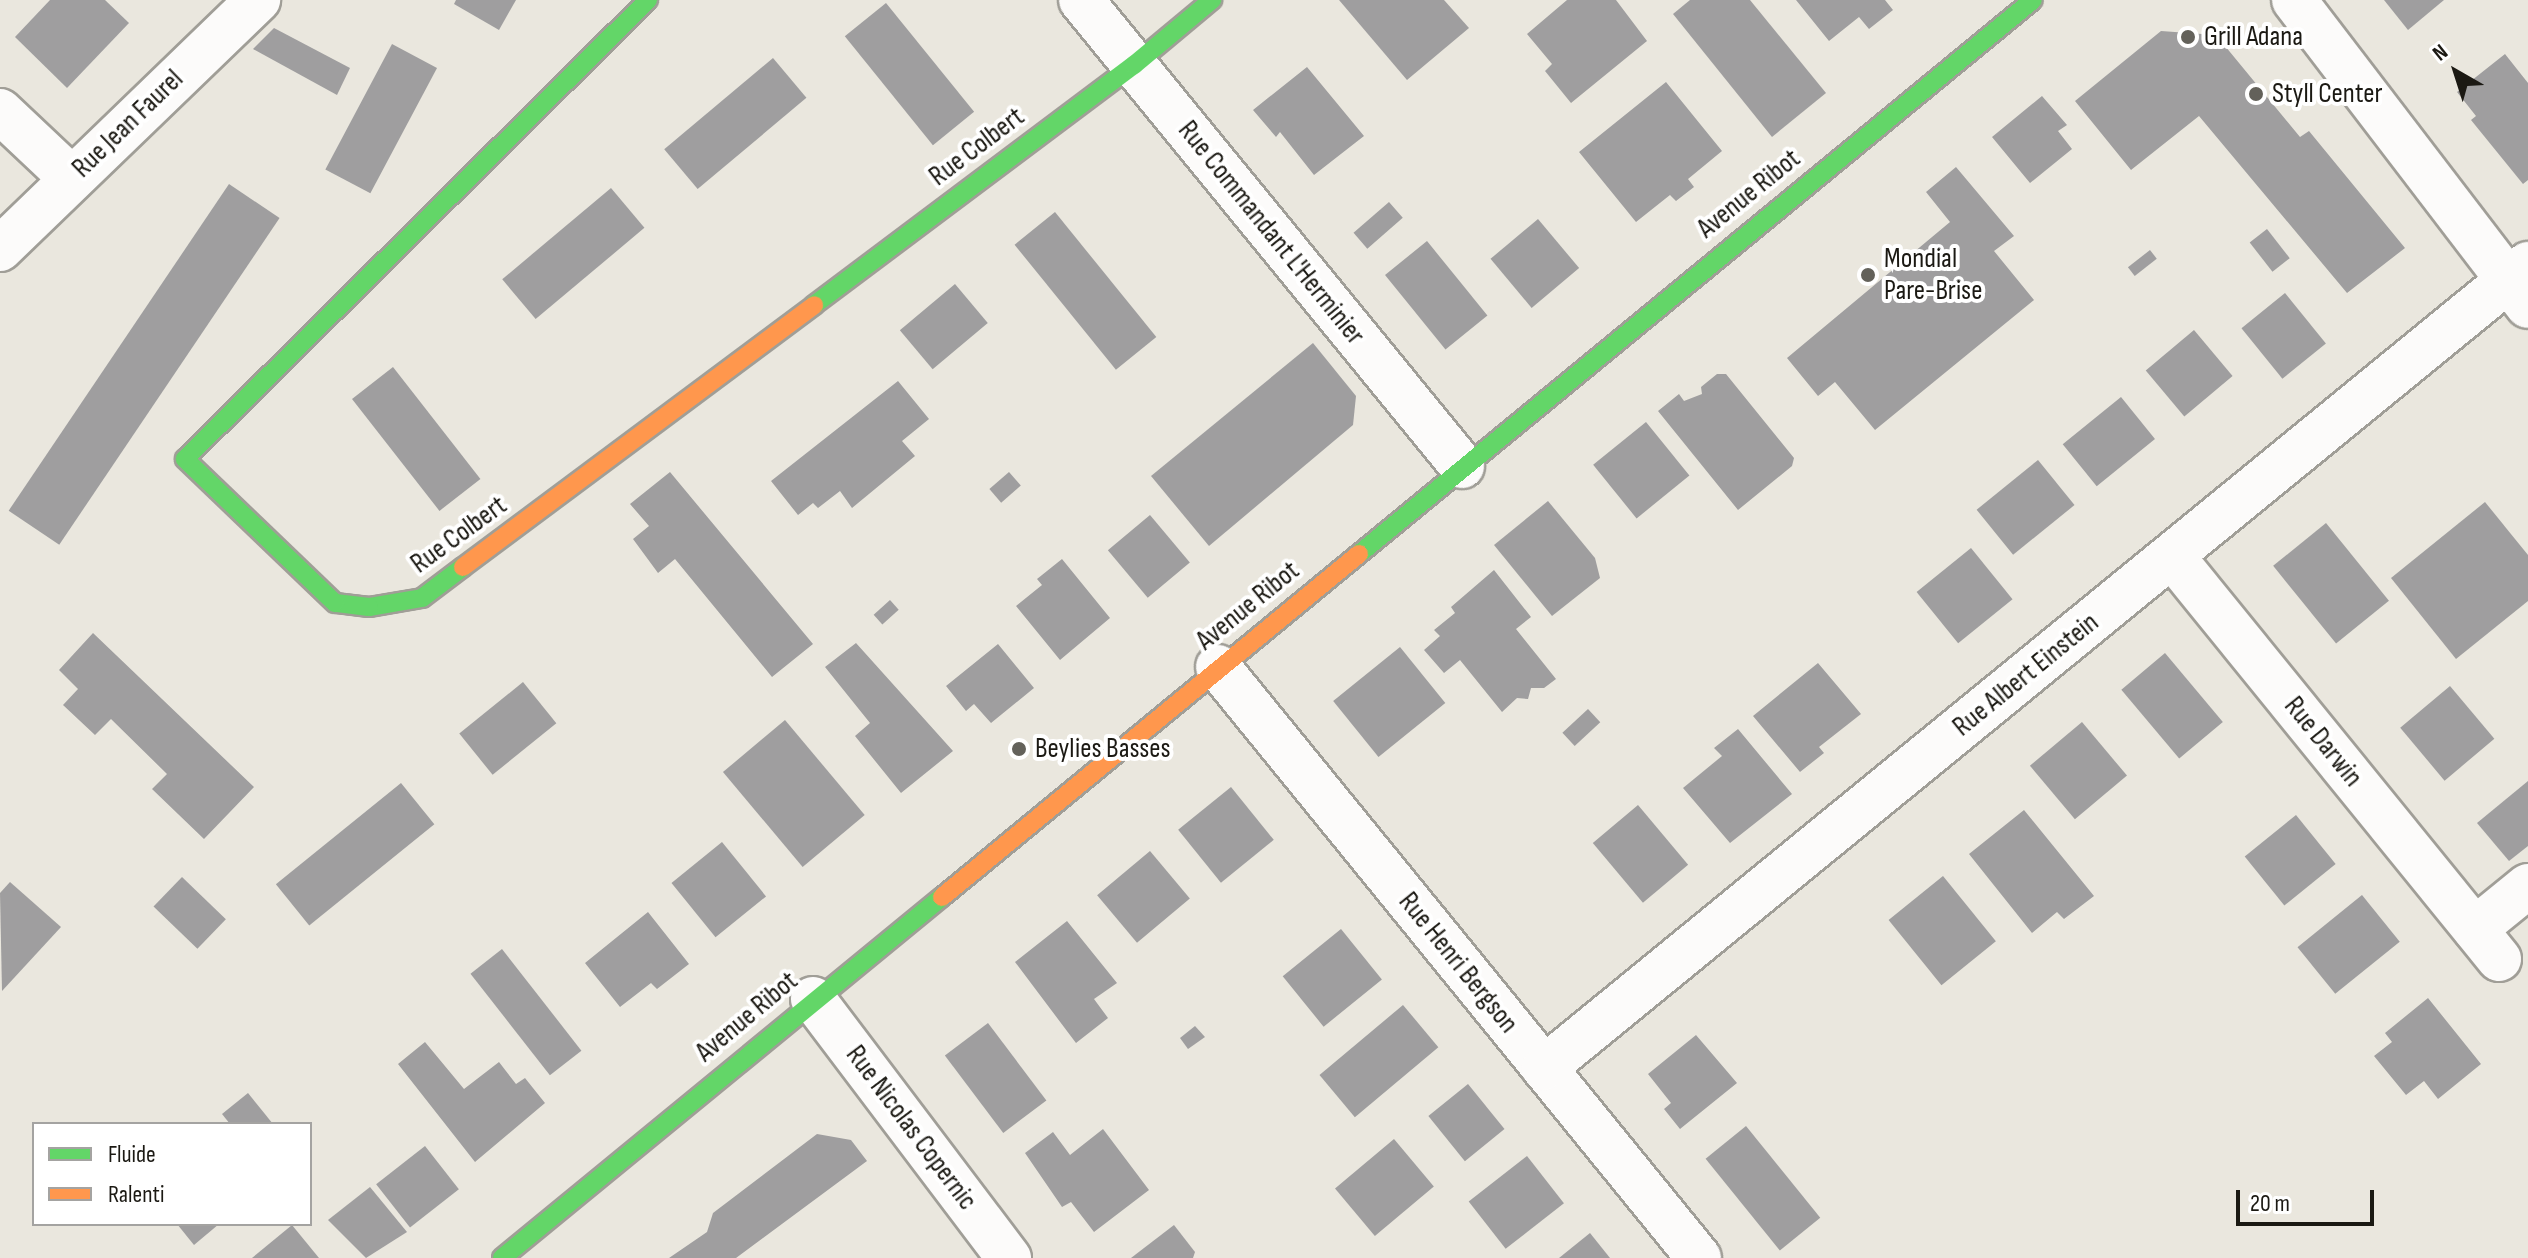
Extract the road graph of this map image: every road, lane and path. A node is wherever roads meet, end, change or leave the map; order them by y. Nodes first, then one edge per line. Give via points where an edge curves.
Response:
1 (258, 0) edge
2 (648, 0) edge
3 (1081, 0) edge
4 (1212, 0) edge
5 (2033, 0) edge
6 (2294, 0) edge
7 (1134, 65) junction
8 (0, 111) edge
9 (71, 178) junction
10 (0, 249) edge
11 (2521, 284) edge
12 (1462, 466) junction
13 (2172, 556) junction
14 (1218, 667) junction
15 (2528, 886) edge
16 (813, 999) junction
17 (1544, 1068) junction
18 (502, 1258) edge
19 (1009, 1258) edge
20 (1699, 1258) edge

1 - 9 street, Rue Jean Faurel
2 - 7 main road, Rue Colbert via 185,459 335,603 369,607 422,598
3 - 7 street, Rue Commandant L'Herminier
4 - 7 main road, Rue Colbert
5 - 12 main road, Avenue Ribot
6 - 11 street
7 - 12 street, Rue Commandant L'Herminier
8 - 9 street
9 - 10 street, Rue Jean Faurel
11 - 13 street, Rue Albert Einstein
12 - 14 main road, Avenue Ribot
13 - 15 street, Rue Darwin via 2487,944
13 - 17 street, Rue Albert Einstein
14 - 16 main road, Avenue Ribot
14 - 17 street, Rue Henri Bergson
16 - 18 main road, Avenue Ribot
16 - 19 street, Rue Nicolas Copernic
17 - 20 street, Rue Henri Bergson

